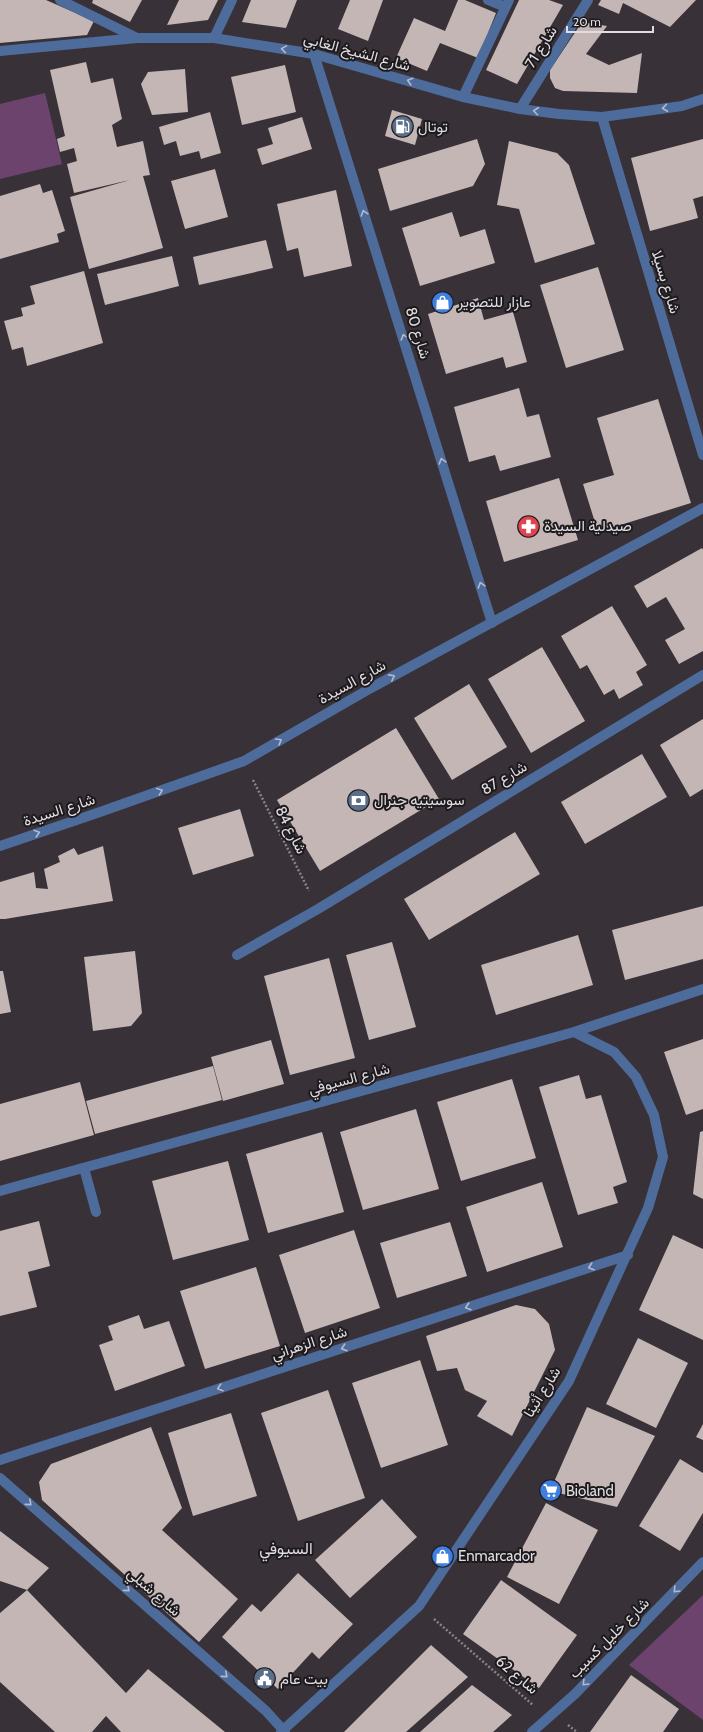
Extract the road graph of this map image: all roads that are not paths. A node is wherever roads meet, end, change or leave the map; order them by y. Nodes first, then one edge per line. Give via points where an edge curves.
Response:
1 (60, 0) edge
2 (232, 0) edge
3 (488, 0) edge
4 (588, 0) edge
5 (507, 4) edge
6 (137, 38) junction
7 (214, 38) junction
8 (0, 51) edge
9 (314, 54) junction
10 (463, 97) junction
11 (703, 100) edge
12 (520, 109) junction
13 (602, 117) junction
14 (703, 454) edge
15 (703, 508) edge
16 (492, 622) junction
17 (703, 675) edge
18 (0, 846) edge
19 (237, 955) dead end
20 (703, 989) edge
21 (574, 1032) junction
22 (84, 1168) junction
23 (0, 1191) edge
24 (96, 1212) dead end
25 (628, 1255) junction
26 (0, 1460) edge
27 (0, 1478) edge
28 (703, 1562) edge
29 (283, 1731) edge
30 (532, 1732) edge

1 - 6 street
2 - 7 street
3 - 5 street
4 - 12 street, شارع 71
5 - 10 street
6 - 7 street, شارع الشيخ الغابي
6 - 8 street, شارع الشيخ الغابي
9 -> 7 street, شارع الشيخ الغابي
10 -> 9 street, شارع الشيخ الغابي
16 -> 9 street, شارع 80
10 - 12 street, شارع الشيخ الغابي
11 -> 13 street, شارع الشيخ الغابي via 682,106
13 -> 12 street, شارع الشيخ الغابي
13 - 14 street, شارع بسيلا
15 - 16 street, شارع السيدة
18 -> 16 street, شارع السيدة via 244,761
17 - 19 street, شارع 87 via 318,909
20 - 21 street, شارع السيوفي
21 - 22 street, شارع السيوفي
21 - 25 street, شارع أثينا via 614,1052 636,1077 654,1115 663,1157 648,1208
22 - 23 street, شارع السيوفي
22 - 24 street
25 -> 26 street, شارع الزهراني
25 - 29 street, شارع أثينا via 569,1381 419,1606
27 -> 29 street, شارع شبلي via 266,1710
28 -> 30 street, شارع خليل كسيب via 575,1694

